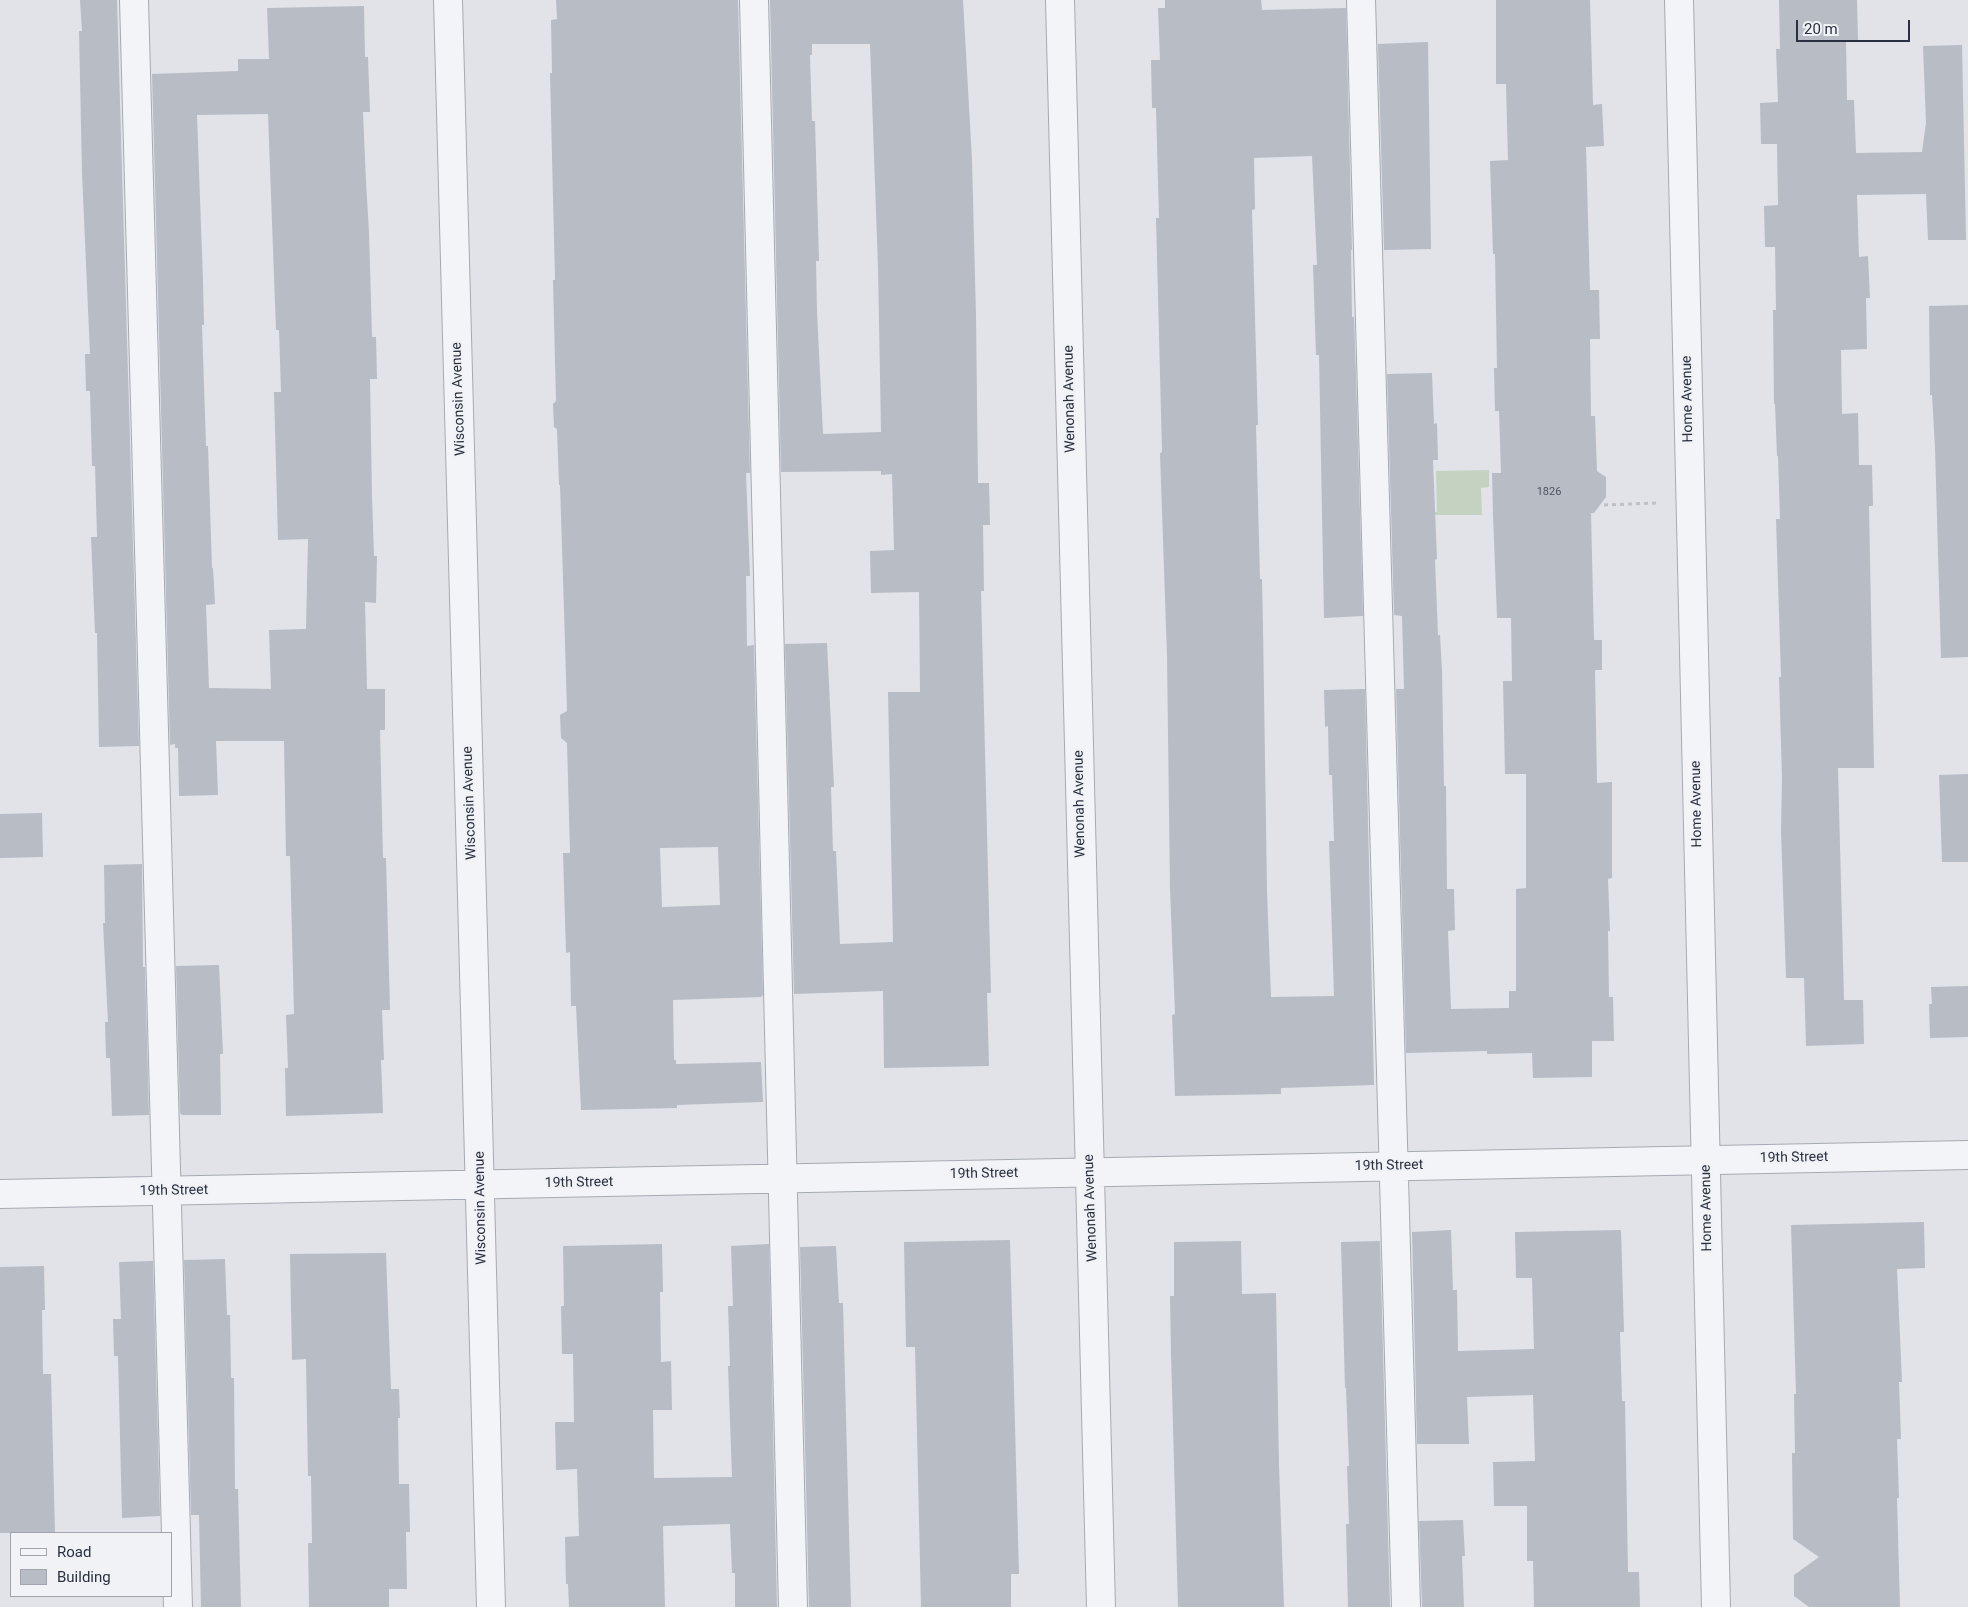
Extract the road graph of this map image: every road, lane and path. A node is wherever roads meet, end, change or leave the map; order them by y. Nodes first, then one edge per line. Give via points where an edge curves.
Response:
1 (134, 0) edge
2 (448, 0) edge
3 (754, 0) edge
4 (1060, 0) edge
5 (1361, 0) edge
6 (1679, 0) edge
7 (1659, 503) dead end
8 (1604, 505) dead end
9 (1968, 1155) edge
10 (1706, 1160) junction
11 (1393, 1166) junction
12 (1090, 1172) junction
13 (782, 1178) junction
14 (480, 1185) junction
15 (167, 1191) junction
16 (0, 1194) edge
17 (178, 1607) edge
18 (491, 1607) edge
19 (793, 1607) edge
20 (1101, 1607) edge
21 (1406, 1607) edge
22 (1716, 1607) edge

1 - 15 street
2 - 14 street, Wisconsin Avenue
3 - 13 street
4 - 12 street, Wenonah Avenue
5 - 11 street
6 - 10 street, Home Avenue
7 - 8 path
9 - 10 street, 19th Street
10 - 11 street, 19th Street
10 - 22 street, Home Avenue
11 - 12 street, 19th Street
11 - 21 street
12 - 13 street, 19th Street
12 - 20 street, Wenonah Avenue
13 - 14 street, 19th Street
13 - 19 street
14 - 15 street, 19th Street
14 - 18 street, Wisconsin Avenue
15 - 16 street, 19th Street
15 - 17 street

